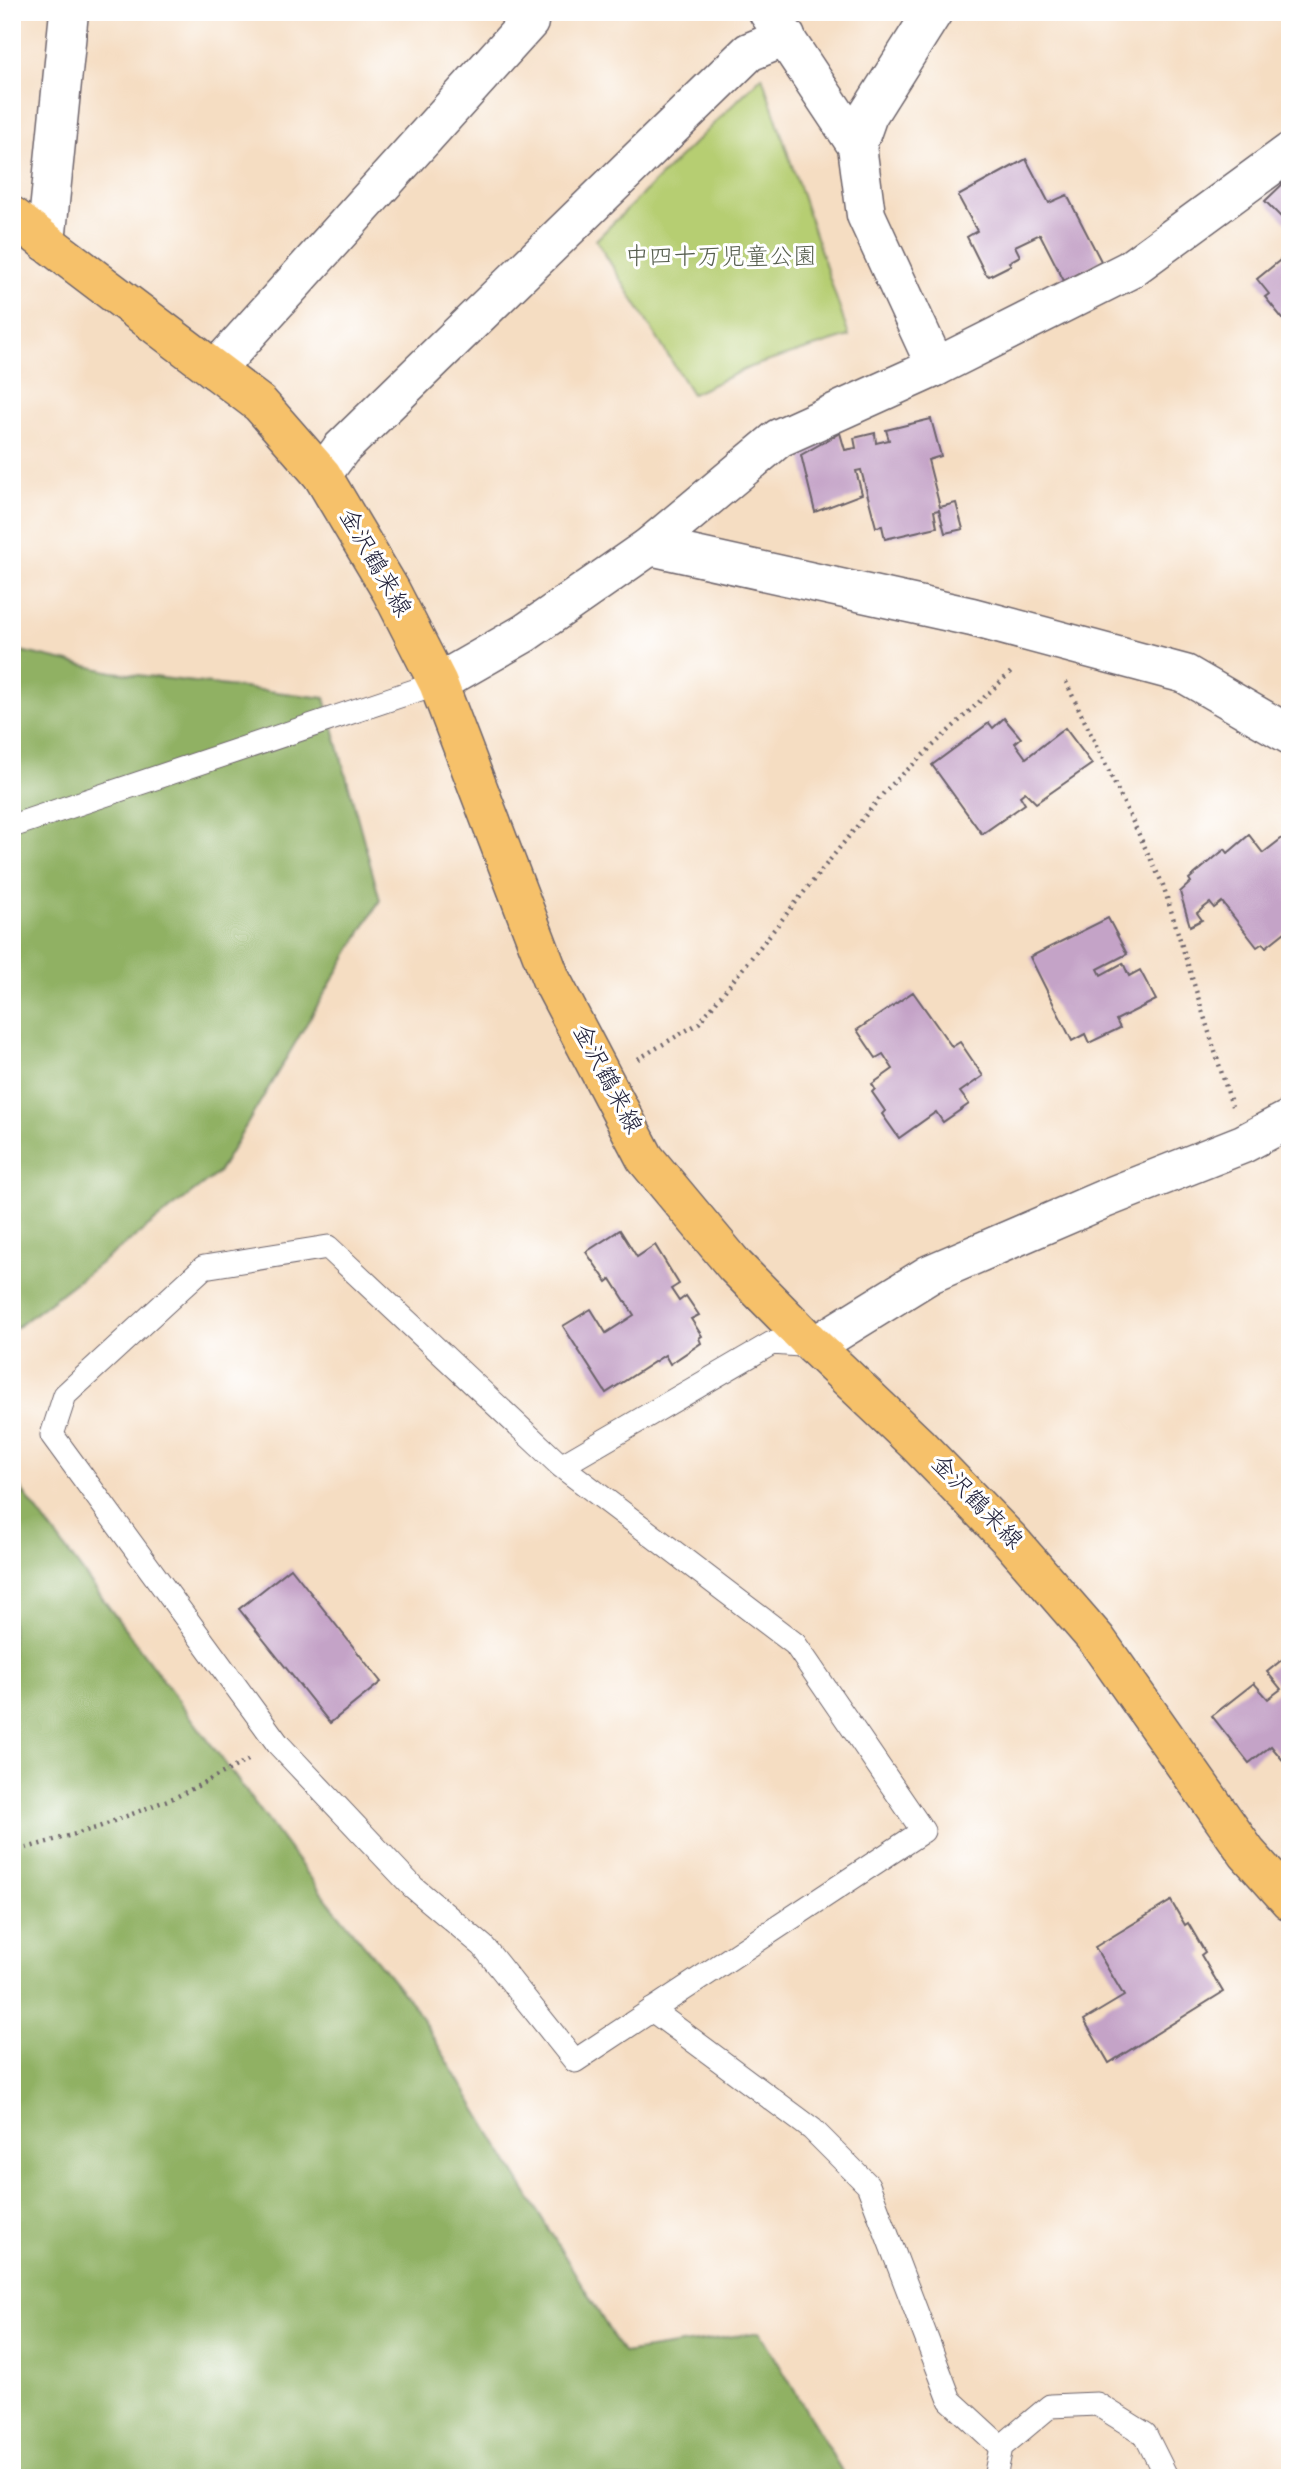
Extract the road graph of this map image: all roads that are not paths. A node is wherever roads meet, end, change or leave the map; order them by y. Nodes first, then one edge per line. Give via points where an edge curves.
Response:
1 (69, 12) edge
2 (518, 12) edge
3 (933, 12) edge
4 (777, 24) edge
5 (857, 146) junction
6 (1290, 152) edge
7 (12, 216) edge
8 (46, 242) junction
9 (936, 367) junction
10 (215, 370) junction
11 (322, 475) junction
12 (650, 546) junction
13 (438, 683) junction
14 (1290, 735) edge
15 (12, 827) edge
16 (1290, 1119) edge
17 (814, 1346) junction
18 (561, 1466) junction
19 (1290, 1901) edge
20 (652, 2010) junction
21 (1001, 2447) junction
22 (995, 2478) edge
23 (1167, 2478) edge

1 - 8 street
2 - 10 street via 528,22
3 - 5 street via 868,115
4 - 5 street
4 - 11 street via 341,449
5 - 9 street via 866,215
6 - 9 street via 1129,270
7 - 8 main road, 金沢鶴来線
8 - 10 main road, 金沢鶴来線
9 - 12 street via 779,438
10 - 11 main road, 金沢鶴来線 via 260,404
11 - 13 main road, 金沢鶴来線 via 391,591
12 - 13 street via 525,633
12 - 14 street via 972,617 1185,674
13 - 15 lane
13 - 17 main road, 金沢鶴来線 via 551,979 645,1157 735,1266
16 - 17 street via 1243,1144 930,1275
17 - 18 lane via 772,1343
17 - 19 main road, 金沢鶴来線 via 1012,1541 1097,1640 1247,1853
18 - 20 lane via 795,1644 923,1831
18 - 20 lane via 328,1247 204,1267 65,1395 52,1435 278,1744 414,1887 483,1945 575,2061
20 - 21 lane via 812,2129 868,2185 950,2400
21 - 22 lane
21 - 23 lane via 1051,2406 1097,2404 1145,2434

